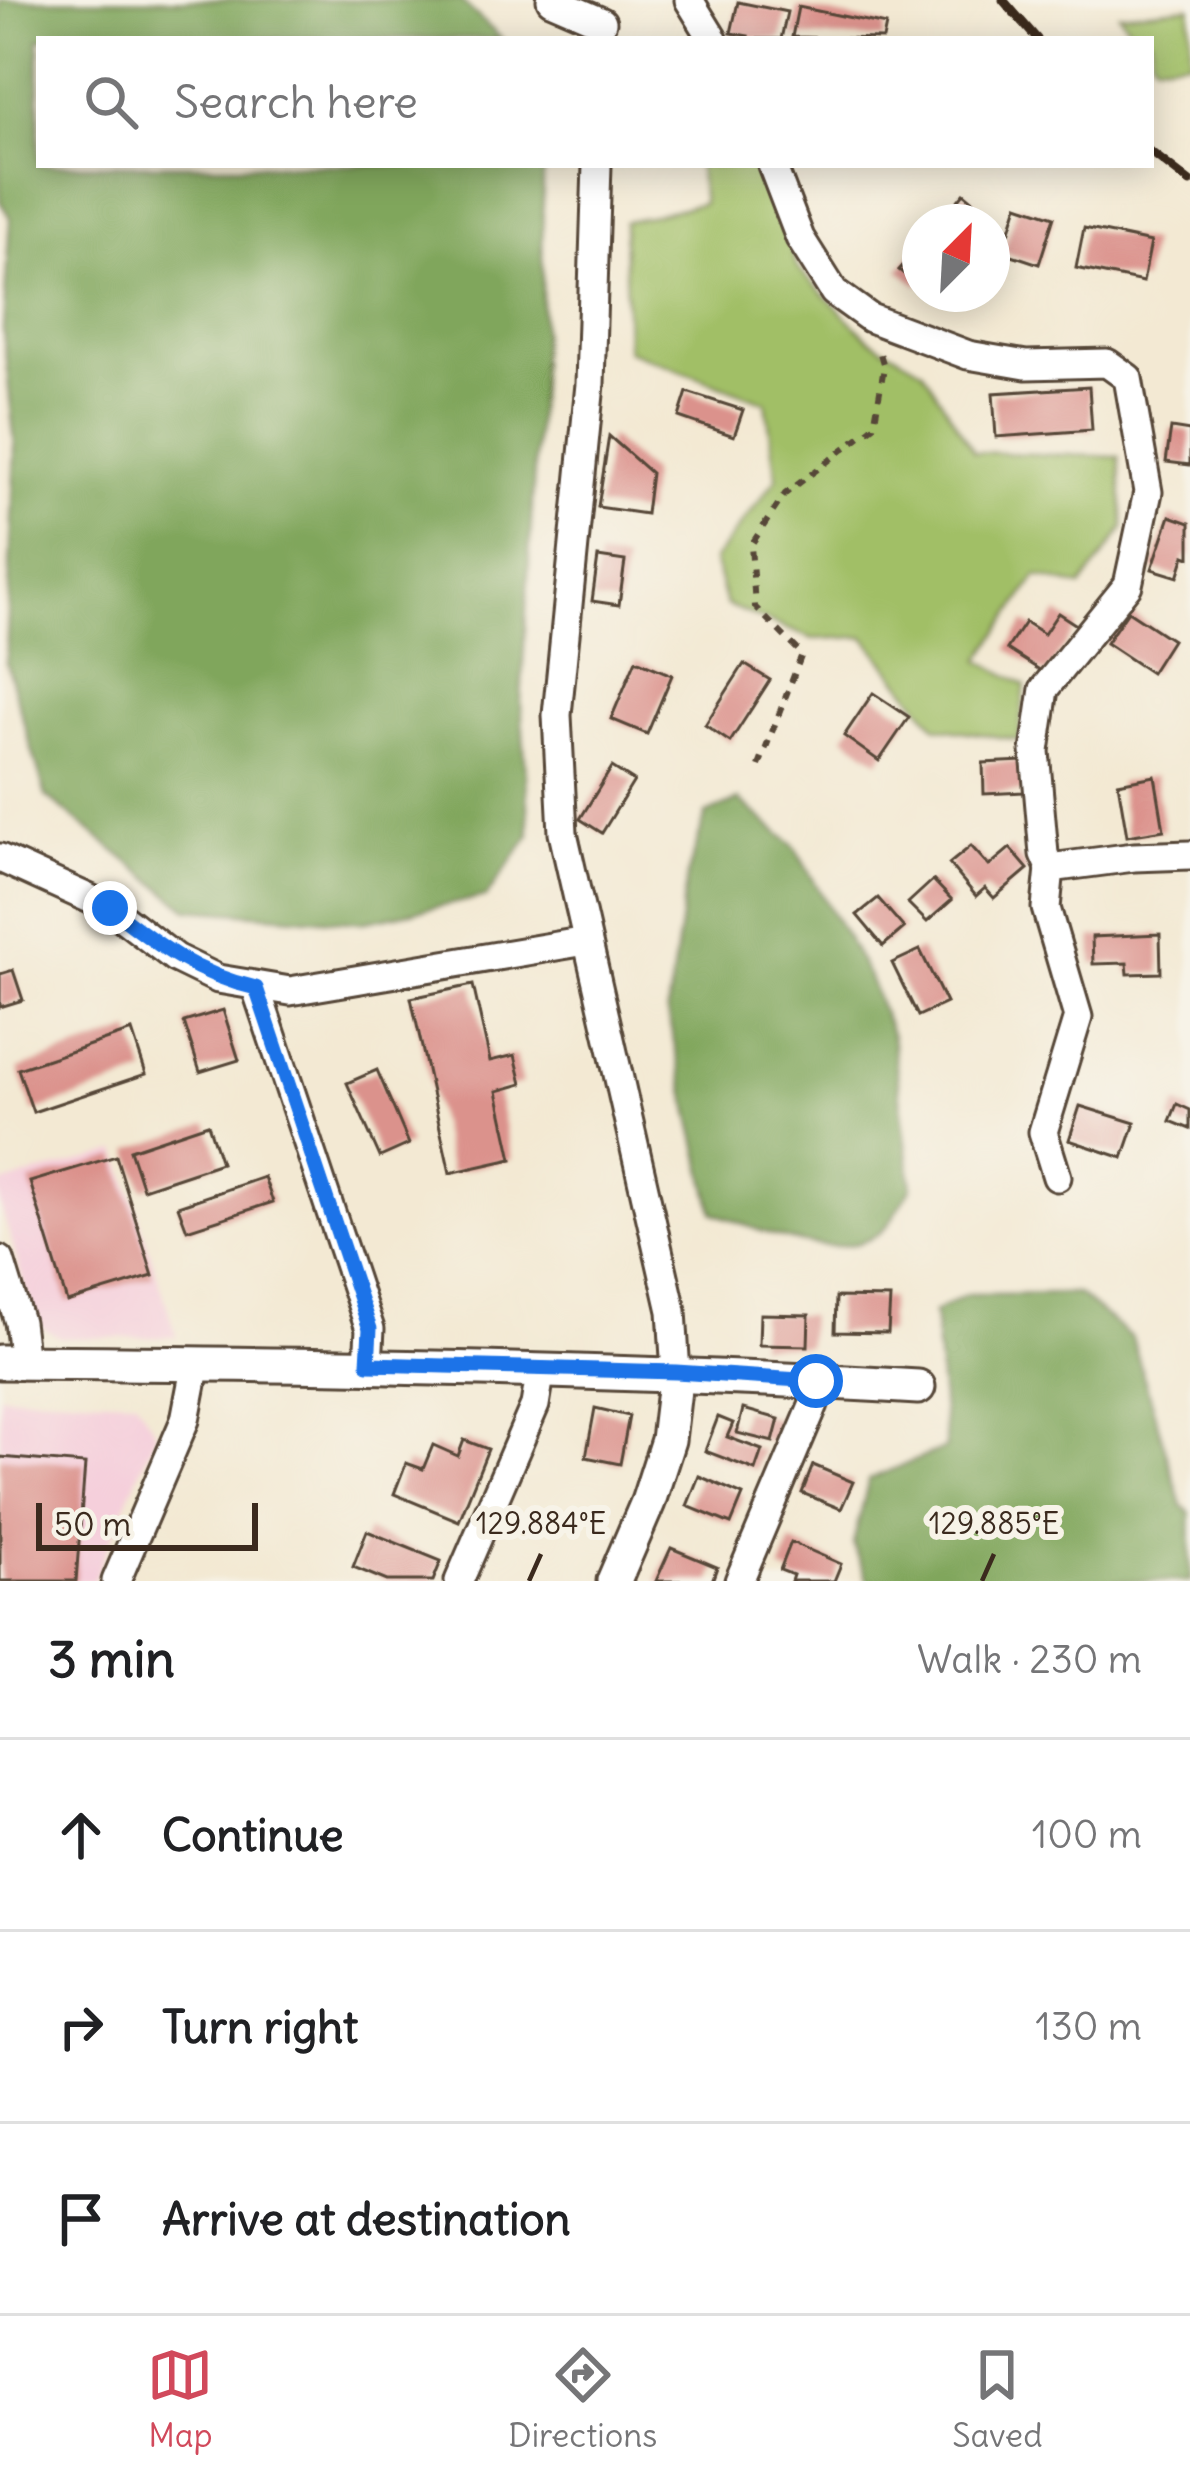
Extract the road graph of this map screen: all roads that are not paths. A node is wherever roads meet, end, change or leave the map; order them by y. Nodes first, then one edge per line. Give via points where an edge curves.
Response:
1 (551, 0) edge
2 (688, 0) edge
3 (603, 20) edge
4 (711, 36) edge
5 (597, 168) edge
6 (773, 168) edge
7 (1190, 855) edge
8 (0, 858) edge
9 (1050, 868) junction
10 (586, 941) junction
11 (256, 988) junction
12 (1057, 1177) dead end
13 (0, 1260) edge
14 (12, 1362) edge
15 (196, 1363) junction
16 (368, 1364) junction
17 (541, 1369) junction
18 (676, 1372) junction
19 (816, 1381) junction
20 (918, 1387) dead end
21 (116, 1581) edge
22 (459, 1581) edge
23 (614, 1581) edge
24 (739, 1581) edge

1 - 3 street
2 - 4 street
5 - 10 street via 590,384 557,715 563,832
6 - 9 street via 800,238 834,292 870,318 968,355 1026,365 1107,362 1128,378 1148,492 1128,585 1044,689 1035,751
7 - 9 street
8 - 11 street via 110,908 218,980
9 - 12 street via 1046,908 1078,1018 1043,1132
10 - 11 street via 290,991
10 - 18 street via 672,1311
11 - 16 street via 370,1329
13 - 14 street via 19,1322
14 - 15 street
15 - 16 street
15 - 21 street via 184,1420
16 - 17 street
17 - 18 street
17 - 22 street via 535,1405
18 - 19 street
18 - 23 street via 668,1440
19 - 20 street
19 - 24 street via 814,1404

